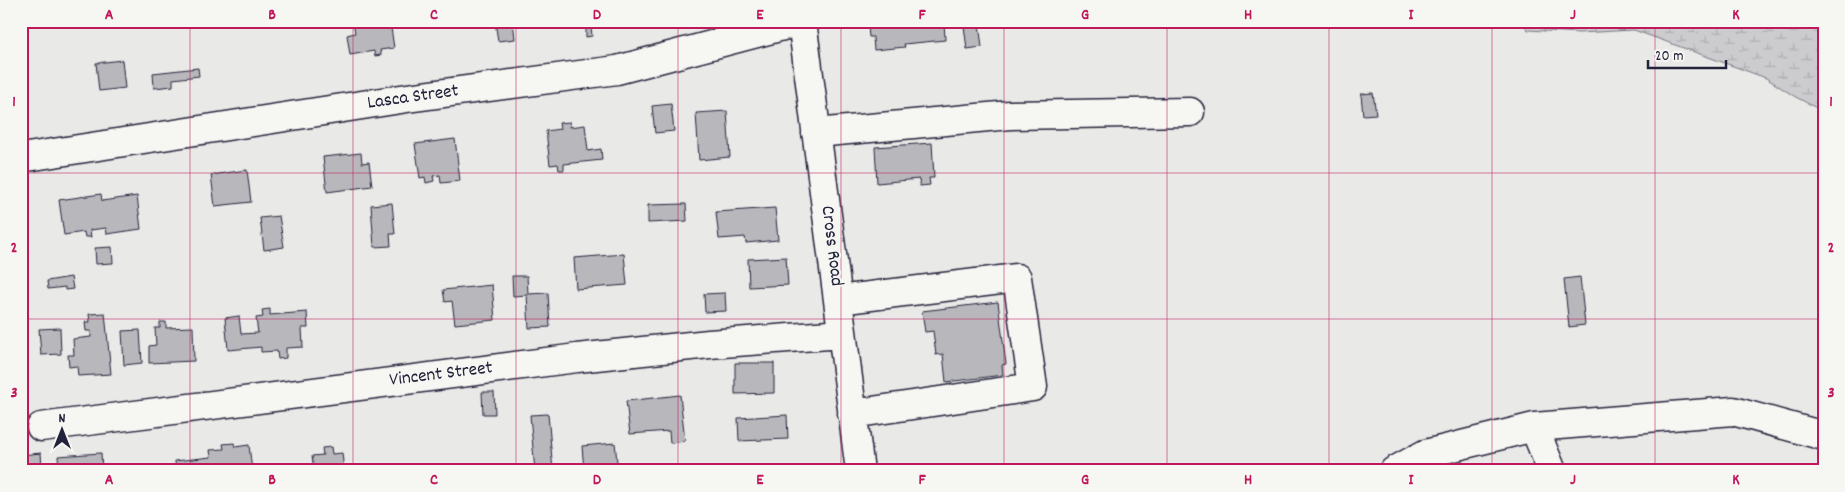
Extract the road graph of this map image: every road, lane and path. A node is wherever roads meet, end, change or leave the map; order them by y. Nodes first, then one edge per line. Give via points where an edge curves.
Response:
1 (802, 21) edge
2 (1190, 112) dead end
3 (816, 133) junction
4 (21, 158) edge
5 (838, 300) junction
6 (842, 334) junction
7 (852, 414) junction
8 (41, 427) dead end
9 (1534, 427) junction
10 (1824, 436) edge
11 (860, 471) edge
12 (1394, 471) edge
13 (1552, 471) edge

1 - 3 street, Cross Road
1 - 4 street, Lasca Street via 617,70 407,98
2 - 3 street via 1010,114
3 - 5 street, Cross Road
5 - 6 street, Cross Road
5 - 7 street via 1017,278 1033,387
6 - 7 street, Cross Road
6 - 8 street, Vincent Street via 577,358
7 - 11 street, Cross Road
9 - 10 street via 1733,411
9 - 12 street via 1425,454
9 - 13 street

